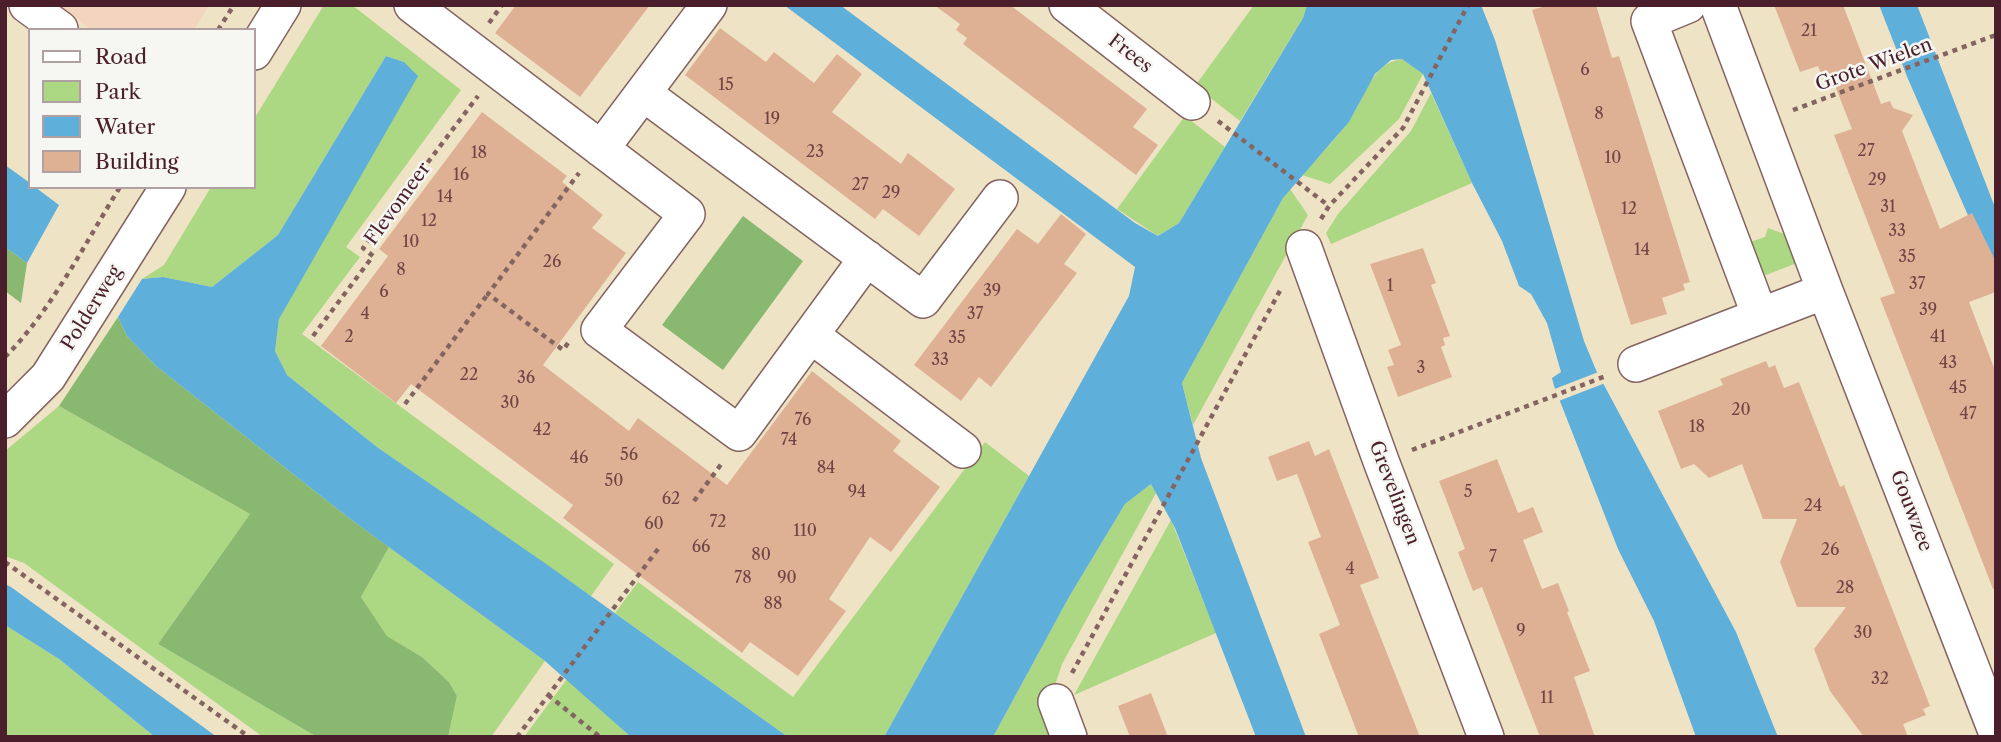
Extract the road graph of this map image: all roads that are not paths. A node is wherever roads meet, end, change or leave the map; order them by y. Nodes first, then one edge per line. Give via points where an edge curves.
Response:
1 (27, 5) edge
2 (283, 5) edge
3 (412, 5) edge
4 (709, 5) edge
5 (1067, 5) edge
6 (1688, 5) edge
7 (1718, 5) edge
8 (59, 28) edge
9 (256, 49) edge
10 (643, 93) junction
11 (1192, 102) dead end
12 (600, 148) junction
13 (167, 189) edge
14 (1000, 198) dead end
15 (1304, 248) dead end
16 (867, 258) junction
17 (1825, 291) junction
18 (1760, 316) junction
19 (812, 336) junction
20 (1623, 369) road end
21 (5, 420) edge
22 (964, 450) dead end
23 (1056, 702) road end
24 (1996, 731) edge
25 (1069, 737) edge
26 (1486, 737) edge

1 - 8 street
2 - 9 street
3 - 12 street
4 - 10 street
5 - 11 street, Frees
6 - 18 street via 1649,21
7 - 17 street, Gouwzee
10 - 12 street
10 - 16 street
12 - 19 street via 687,214 599,330 738,433
13 - 21 street, Polderweg via 48,377
14 - 16 street via 923,300
15 - 26 street, Grevelingen
16 - 19 street
17 - 18 street
17 - 24 street, Gouwzee
18 - 20 street
19 - 22 street
23 - 25 street

